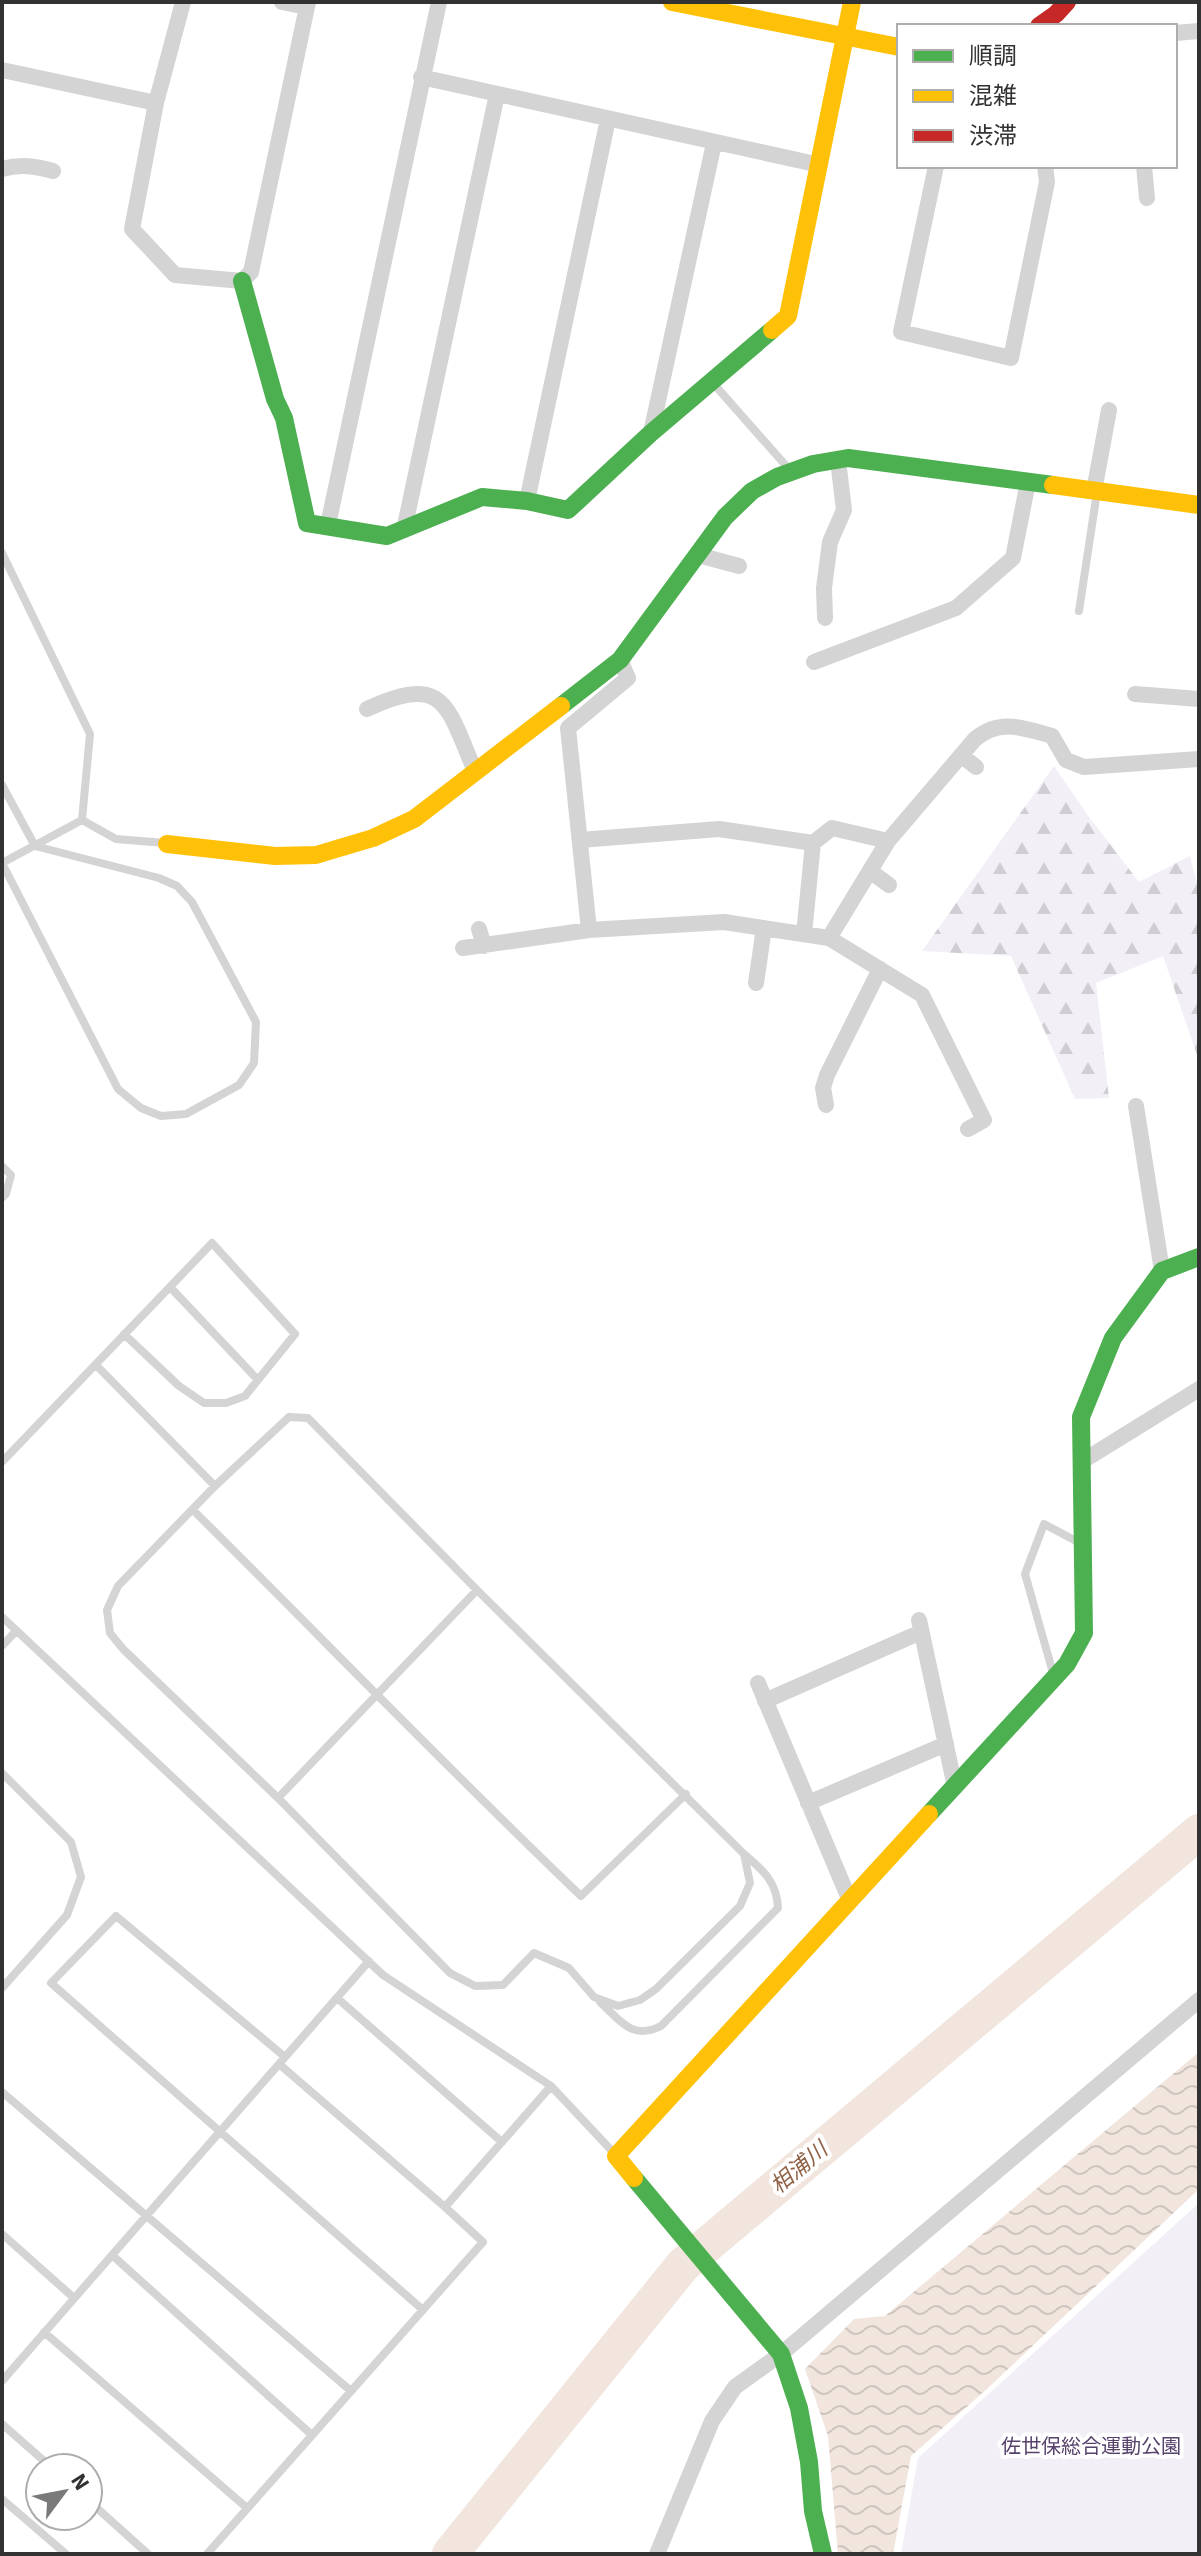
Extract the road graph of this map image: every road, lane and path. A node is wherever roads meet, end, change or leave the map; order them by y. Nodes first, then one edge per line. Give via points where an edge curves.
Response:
1 (183, 2) edge
2 (282, 2) edge
3 (439, 2) edge
4 (672, 2) edge
5 (852, 2) edge
6 (1067, 2) edge
7 (307, 4) edge
8 (1042, 24) edge
9 (1199, 31) edge
10 (1177, 33) edge
11 (845, 34) junction
12 (897, 47) edge
13 (2, 70) edge
14 (421, 77) junction
15 (497, 94) junction
16 (156, 103) junction
17 (608, 119) junction
18 (714, 143) junction
19 (820, 165) junction
20 (936, 168) edge
21 (1045, 168) edge
22 (1144, 168) edge
23 (2, 169) edge
24 (53, 171) dead end
25 (1147, 198) dead end
26 (242, 281) junction
27 (711, 382) junction
28 (1109, 410) dead end
29 (651, 433) junction
30 (838, 460) junction
31 (791, 472) junction
32 (1028, 482) junction
33 (1096, 491) junction
34 (527, 501) junction
35 (1199, 505) edge
36 (328, 525) junction
37 (404, 530) junction
38 (2, 553) edge
39 (698, 555) junction
40 (739, 566) dead end
41 (1079, 611) dead end
42 (825, 618) dead end
43 (620, 660) junction
44 (814, 662) dead end
45 (1135, 694) dead end
46 (1199, 699) edge
47 (367, 709) dead end
48 (961, 755) junction
49 (1199, 759) edge
50 (976, 767) dead end
51 (475, 771) junction
52 (2, 785) edge
53 (82, 820) junction
54 (580, 840) junction
55 (888, 841) junction
56 (813, 843) junction
57 (167, 844) joint
58 (35, 846) junction
59 (2, 863) edge
60 (870, 871) junction
61 (889, 885) dead end
62 (764, 928) junction
63 (479, 929) dead end
64 (589, 930) junction
65 (804, 934) junction
66 (829, 938) junction
67 (484, 946) junction
68 (463, 948) dead end
69 (880, 969) junction
70 (756, 983) dead end
71 (826, 1105) dead end
72 (1136, 1106) dead end
73 (968, 1129) dead end
74 (2, 1166) edge
75 (2, 1198) edge
76 (1199, 1257) edge
77 (1162, 1271) junction
78 (170, 1287) junction
79 (124, 1334) junction
80 (96, 1365) junction
81 (258, 1380) junction
82 (1199, 1389) edge
83 (2, 1462) edge
84 (1081, 1462) junction
85 (215, 1486) junction
86 (193, 1510) junction
87 (1082, 1544) junction
88 (477, 1590) junction
89 (2, 1617) edge
90 (16, 1631) junction
91 (2, 1646) edge
92 (1055, 1677) junction
93 (758, 1683) dead end
94 (379, 1695) junction
95 (765, 1701) junction
96 (946, 1744) junction
97 (2, 1773) edge
98 (955, 1787) junction
99 (686, 1794) junction
100 (278, 1798) junction
101 (808, 1803) junction
102 (744, 1854) junction
103 (850, 1901) junction
104 (369, 1961) junction
105 (2, 1988) edge
106 (594, 1997) junction
107 (337, 1998) junction
108 (1199, 2000) edge
109 (282, 2061) junction
110 (551, 2086) junction
111 (2, 2092) edge
112 (220, 2132) junction
113 (502, 2142) junction
114 (616, 2156) junction
115 (445, 2207) junction
116 (146, 2216) junction
117 (2, 2234) edge
118 (112, 2255) junction
119 (74, 2298) junction
120 (423, 2310) junction
121 (44, 2332) junction
122 (778, 2348) junction
123 (2, 2381) edge
124 (351, 2391) junction
125 (2, 2424) edge
126 (312, 2435) junction
127 (34, 2452) edge
128 (2, 2499) edge
129 (247, 2508) junction
130 (104, 2514) edge
131 (66, 2554) edge
132 (148, 2554) edge
133 (207, 2554) edge
134 (657, 2554) edge
135 (823, 2554) edge

1 - 16 street
2 - 7 street
3 - 14 street
4 - 11 street
5 - 11 street
6 - 8 street
7 - 26 street via 251,272
9 - 10 street
11 - 12 street
11 - 19 street
13 - 16 street
14 - 15 street
14 - 36 street
15 - 17 street
15 - 37 street
16 - 26 street via 132,229 175,275
17 - 18 street
17 - 34 street
18 - 19 street
18 - 29 street
19 - 27 street via 788,316
20 - 21 street via 901,332 1011,358 1047,182
22 - 25 street
23 - 24 street via 16,165
26 - 36 street via 284,418 307,523
27 - 29 street
27 - 31 lane
28 - 33 street
29 - 34 street via 568,510
30 - 31 street
30 - 32 street
30 - 42 street via 844,510 830,542
31 - 39 street via 752,491
32 - 33 street
32 - 44 street via 1013,558 956,608
33 - 35 street
33 - 41 lane
34 - 37 street via 482,497
36 - 37 street via 387,536
38 - 53 lane via 90,734
39 - 40 street
39 - 43 street
43 - 51 street
43 - 54 street via 628,678 568,728
45 - 46 street
47 - 51 street via 395,696 435,697 448,709
48 - 49 street via 985,730 1014,725 1052,736 1066,760 1084,767
48 - 50 street
48 - 55 street
51 - 57 street via 414,819 316,855 275,856
52 - 58 lane
53 - 57 lane via 116,839
53 - 58 lane
54 - 56 street via 719,829
54 - 64 street
55 - 56 street via 832,828
55 - 60 street
56 - 65 street
58 - 59 lane
58 - 59 lane via 159,878 177,886 192,902 256,1022 254,1063 239,1085 186,1114 161,1116 118,1089
60 - 61 street
60 - 66 street
62 - 64 street via 724,922
62 - 65 street
62 - 70 street
63 - 67 street
64 - 67 street
65 - 66 street
66 - 69 street
67 - 68 street
69 - 71 street via 827,1075
69 - 73 street via 922,995 984,1120
72 - 77 street
74 - 75 lane via 11,1175
76 - 77 street
77 - 84 street via 1113,1338 1081,1417
78 - 79 lane
78 - 81 lane
78 - 81 lane via 212,1243 295,1334
79 - 80 lane
79 - 81 lane via 204,1403 245,1396
80 - 83 lane
80 - 85 lane
82 - 84 street
84 - 87 street
85 - 86 lane
85 - 88 lane via 289,1417 308,1418
86 - 94 lane
86 - 100 lane via 118,1586 107,1610 110,1633
87 - 92 street via 1084,1633
87 - 92 lane via 1044,1524 1025,1574
88 - 94 lane
88 - 99 lane
89 - 90 lane
90 - 91 lane
90 - 104 lane
92 - 98 street
93 - 95 street
94 - 99 lane via 581,1896
94 - 100 lane
95 - 96 street via 920,1626
95 - 101 street
96 - 98 street
96 - 101 street
97 - 105 lane via 71,1842 81,1877 67,1915
98 - 103 street
99 - 102 lane
100 - 106 lane via 450,1973 475,1986 503,1985 534,1953 569,1968
101 - 103 street
102 - 106 lane via 750,1883 740,1906 656,1989 618,2006
102 - 106 lane via 767,1873 778,1908 661,2026 633,2031
103 - 114 street
104 - 107 lane
104 - 110 lane
107 - 109 lane
107 - 113 lane
108 - 122 street
109 - 112 lane
109 - 112 lane via 116,1916 51,1983
109 - 115 lane
110 - 113 lane
110 - 114 lane
111 - 116 lane
112 - 116 lane
112 - 120 lane
113 - 115 lane
114 - 122 street
115 - 120 lane via 483,2242
116 - 118 lane
116 - 124 lane
117 - 119 lane
118 - 119 lane
118 - 126 lane
119 - 121 lane
120 - 124 lane
121 - 123 lane
121 - 129 lane
122 - 134 street via 735,2387 712,2421
122 - 135 street via 799,2408
124 - 126 lane
125 - 127 lane
126 - 129 lane
128 - 131 lane
129 - 133 lane
130 - 132 lane

